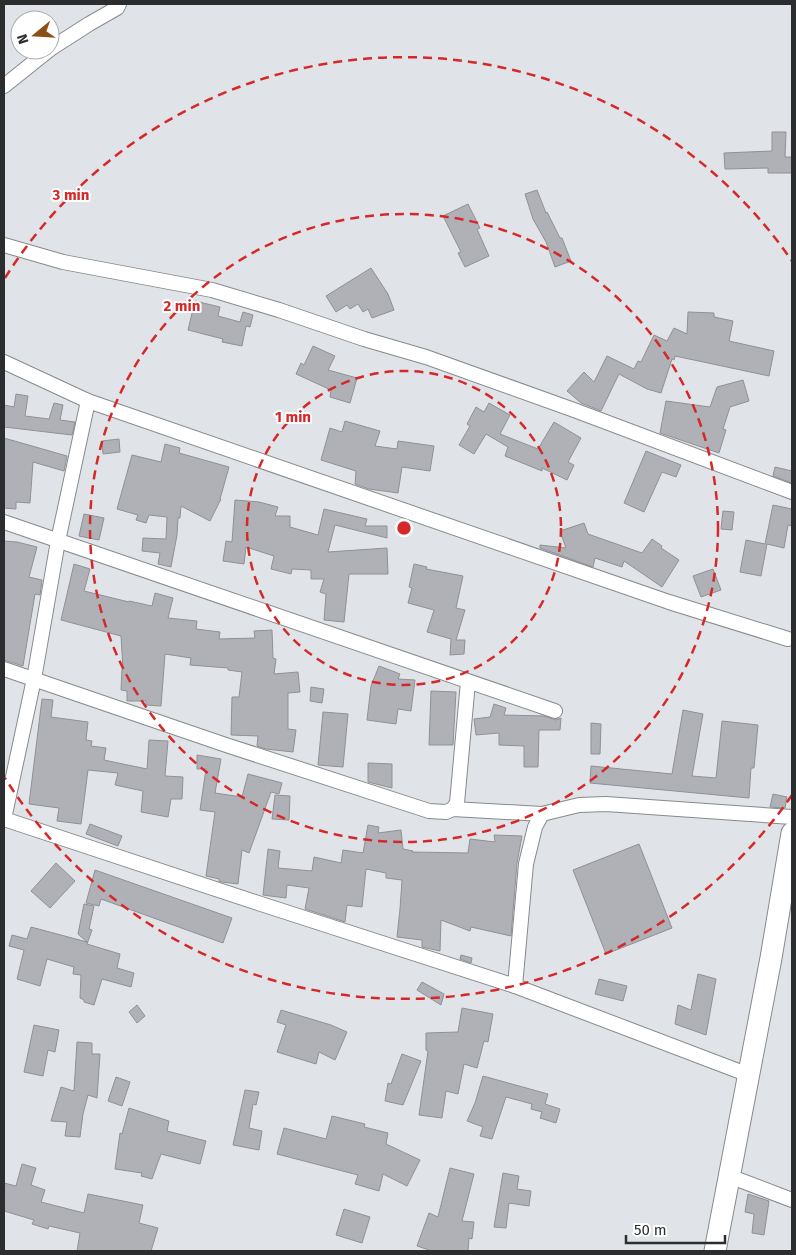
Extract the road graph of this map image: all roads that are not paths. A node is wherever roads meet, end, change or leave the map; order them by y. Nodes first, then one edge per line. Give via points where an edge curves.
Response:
1 (119, 4) edge
2 (60, 43) edge
3 (37, 60) edge
4 (4, 86) edge
5 (4, 245) edge
6 (4, 362) edge
7 (88, 401) junction
8 (792, 492) edge
9 (4, 522) edge
10 (58, 541) junction
11 (788, 639) dead end
12 (4, 669) edge
13 (34, 679) junction
14 (468, 682) junction
15 (555, 711) dead end
16 (453, 809) junction
17 (542, 814) junction
18 (792, 817) edge
19 (4, 819) edge
20 (792, 832) edge
21 (789, 871) edge
22 (515, 986) junction
23 (749, 1075) junction
24 (729, 1176) junction
25 (792, 1200) edge
26 (715, 1251) edge

1 - 2 street via 118,8
3 - 4 street
5 - 8 street via 63,262 212,290 279,310 537,396
6 - 7 street
7 - 10 street
7 - 11 street via 669,602
9 - 10 street
10 - 13 street
10 - 14 street
12 - 13 street
13 - 16 street via 429,811
13 - 19 street
14 - 15 street
14 - 16 street via 457,803
16 - 17 street
17 - 18 street via 578,805 606,804
17 - 22 street via 535,827 526,864
19 - 22 street
20 - 21 main road
21 - 23 main road
22 - 23 street
23 - 24 main road
24 - 25 street
24 - 26 main road

